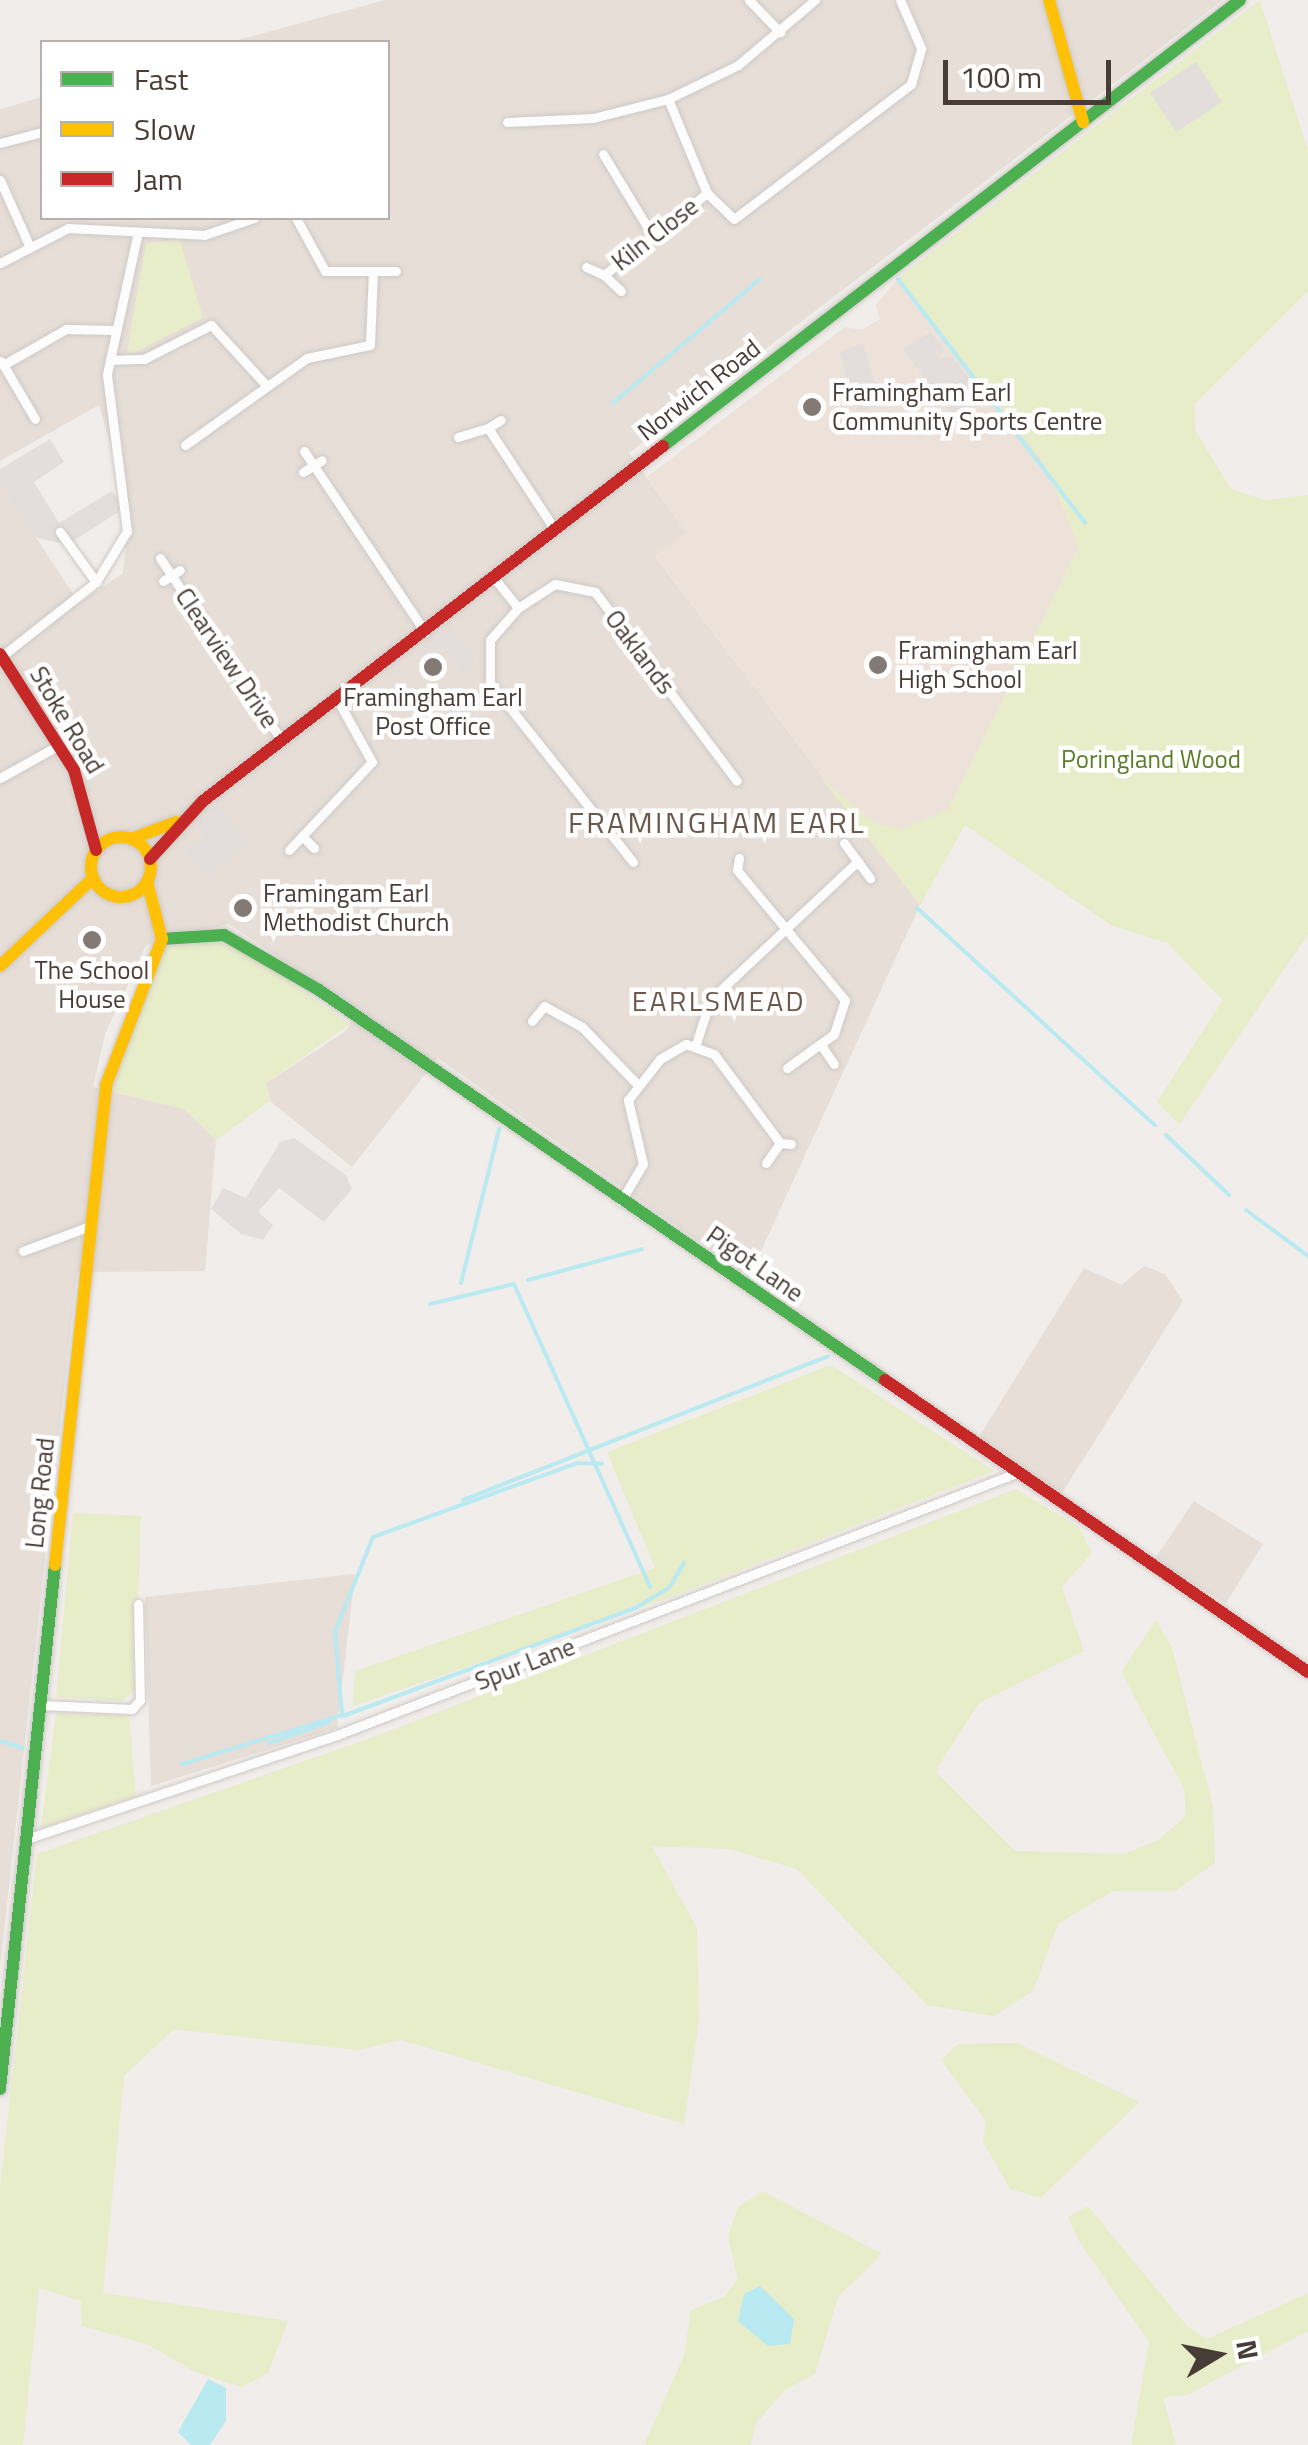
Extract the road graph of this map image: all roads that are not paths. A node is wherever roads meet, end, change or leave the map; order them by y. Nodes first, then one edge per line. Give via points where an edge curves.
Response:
1 (749, 0) edge
2 (816, 0) edge
3 (900, 0) edge
4 (1049, 0) edge
5 (1240, 0) edge
6 (780, 32) junction
7 (668, 99) junction
8 (508, 122) dead end
9 (1083, 122) junction
10 (40, 133) edge
11 (0, 144) edge
12 (603, 154) dead end
13 (0, 180) edge
14 (707, 193) junction
15 (161, 220) edge
16 (249, 220) edge
17 (297, 220) edge
18 (138, 232) junction
19 (160, 233) junction
20 (652, 235) junction
21 (30, 245) junction
22 (0, 263) edge
23 (586, 266) dead end
24 (373, 271) junction
25 (396, 271) dead end
26 (604, 275) junction
27 (621, 291) dead end
28 (115, 330) junction
29 (110, 360) junction
30 (1, 362) edge
31 (266, 385) junction
32 (35, 419) dead end
33 (501, 420) dead end
34 (488, 428) junction
35 (458, 437) dead end
36 (185, 445) dead end
37 (304, 451) dead end
38 (555, 530) junction
39 (60, 532) dead end
40 (160, 558) dead end
41 (494, 578) junction
42 (96, 582) junction
43 (518, 608) junction
44 (425, 632) junction
45 (1, 655) edge
46 (337, 700) junction
47 (282, 740) junction
48 (59, 745) junction
49 (0, 778) edge
50 (737, 781) dead end
51 (92, 811) junction
52 (187, 816) junction
53 (302, 836) junction
54 (115, 838) junction
55 (132, 839) junction
56 (844, 843) dead end
57 (314, 848) dead end
58 (96, 850) junction
59 (289, 850) dead end
60 (739, 858) dead end
61 (150, 859) junction
62 (858, 861) junction
63 (634, 862) dead end
64 (94, 878) junction
65 (870, 878) dead end
66 (147, 881) junction
67 (108, 893) junction
68 (124, 896) junction
69 (73, 906) junction
70 (153, 915) junction
71 (787, 925) junction
72 (162, 939) junction
73 (0, 966) edge
74 (550, 995) dead end
75 (544, 1006) junction
76 (532, 1020) dead end
77 (696, 1044) junction
78 (820, 1045) junction
79 (834, 1064) dead end
80 (787, 1068) dead end
81 (638, 1086) junction
82 (766, 1164) dead end
83 (621, 1201) junction
84 (90, 1226) junction
85 (22, 1251) dead end
86 (1019, 1472) junction
87 (138, 1604) dead end
88 (1308, 1672) edge
89 (40, 1705) junction
90 (26, 1839) junction
91 (0, 2088) edge

1 - 6 street
2 - 6 street
3 - 14 street via 921,48 911,84 734,219
4 - 9 street
5 - 9 street, Norwich Road
6 - 7 street
7 - 8 street via 593,118
7 - 14 street
9 - 38 street, Norwich Road
10 - 11 street
12 - 20 street
13 - 21 street
14 - 20 street, Kiln Close
15 - 19 street
16 - 19 street via 218,232
17 - 24 street via 325,272
18 - 19 street
18 - 21 street via 68,228
18 - 28 street
20 - 26 street, Kiln Close
21 - 22 street
23 - 26 street, Kiln Close
24 - 25 street
24 - 31 street via 370,345 307,358
26 - 27 street, Kiln Close
28 - 29 street
28 - 30 street via 66,329
29 - 31 street via 144,359 211,324
29 - 42 street via 127,531
30 - 32 street
31 - 36 street via 256,402
33 - 34 street
34 - 35 street
34 - 38 street
37 - 44 street
38 - 41 street, Norwich Road
39 - 42 street
40 - 47 street, Clearview Drive
41 - 43 street
41 - 44 street, Norwich Road
42 - 45 street
43 - 50 street, Oaklands via 555,584 595,592
43 - 63 street, Oaklands via 490,640 490,683
44 - 46 street, Norwich Road
45 - 48 street, Stoke Road
46 - 47 street, Norwich Road
46 - 53 street via 372,762
47 - 52 street, Norwich Road
48 - 49 street
48 - 51 street, Stoke Road
51 - 54 street, Stoke Road
51 - 58 street, Stoke Road
52 - 55 street, Norwich Road
52 - 61 street, Norwich Road
53 - 57 street
53 - 59 street
54 - 55 street
54 - 58 street
55 - 61 street
56 - 62 street
58 - 64 street
60 - 71 street via 735,874
61 - 66 street
62 - 65 street
62 - 71 street
64 - 67 street
64 - 69 street
66 - 68 street
66 - 70 street
67 - 68 street
67 - 69 street
68 - 70 street
69 - 73 street
70 - 72 street
71 - 77 street via 710,1000
71 - 78 street via 845,1000 844,1023
72 - 83 street, Pigot Lane via 224,935 246,946
72 - 84 street, Long Road via 109,1062
74 - 75 street
75 - 76 street
75 - 81 street via 602,1042
77 - 81 street via 673,1049
77 - 82 street via 720,1062 785,1144
78 - 79 street
78 - 80 street
81 - 83 street via 626,1108 643,1164
83 - 86 street, Pigot Lane
84 - 85 street
84 - 89 street, Long Road
86 - 88 street, Pigot Lane
86 - 90 street, Spur Lane via 337,1735
87 - 89 street via 140,1700 132,1709
89 - 90 street, Long Road
90 - 91 street, Long Road

